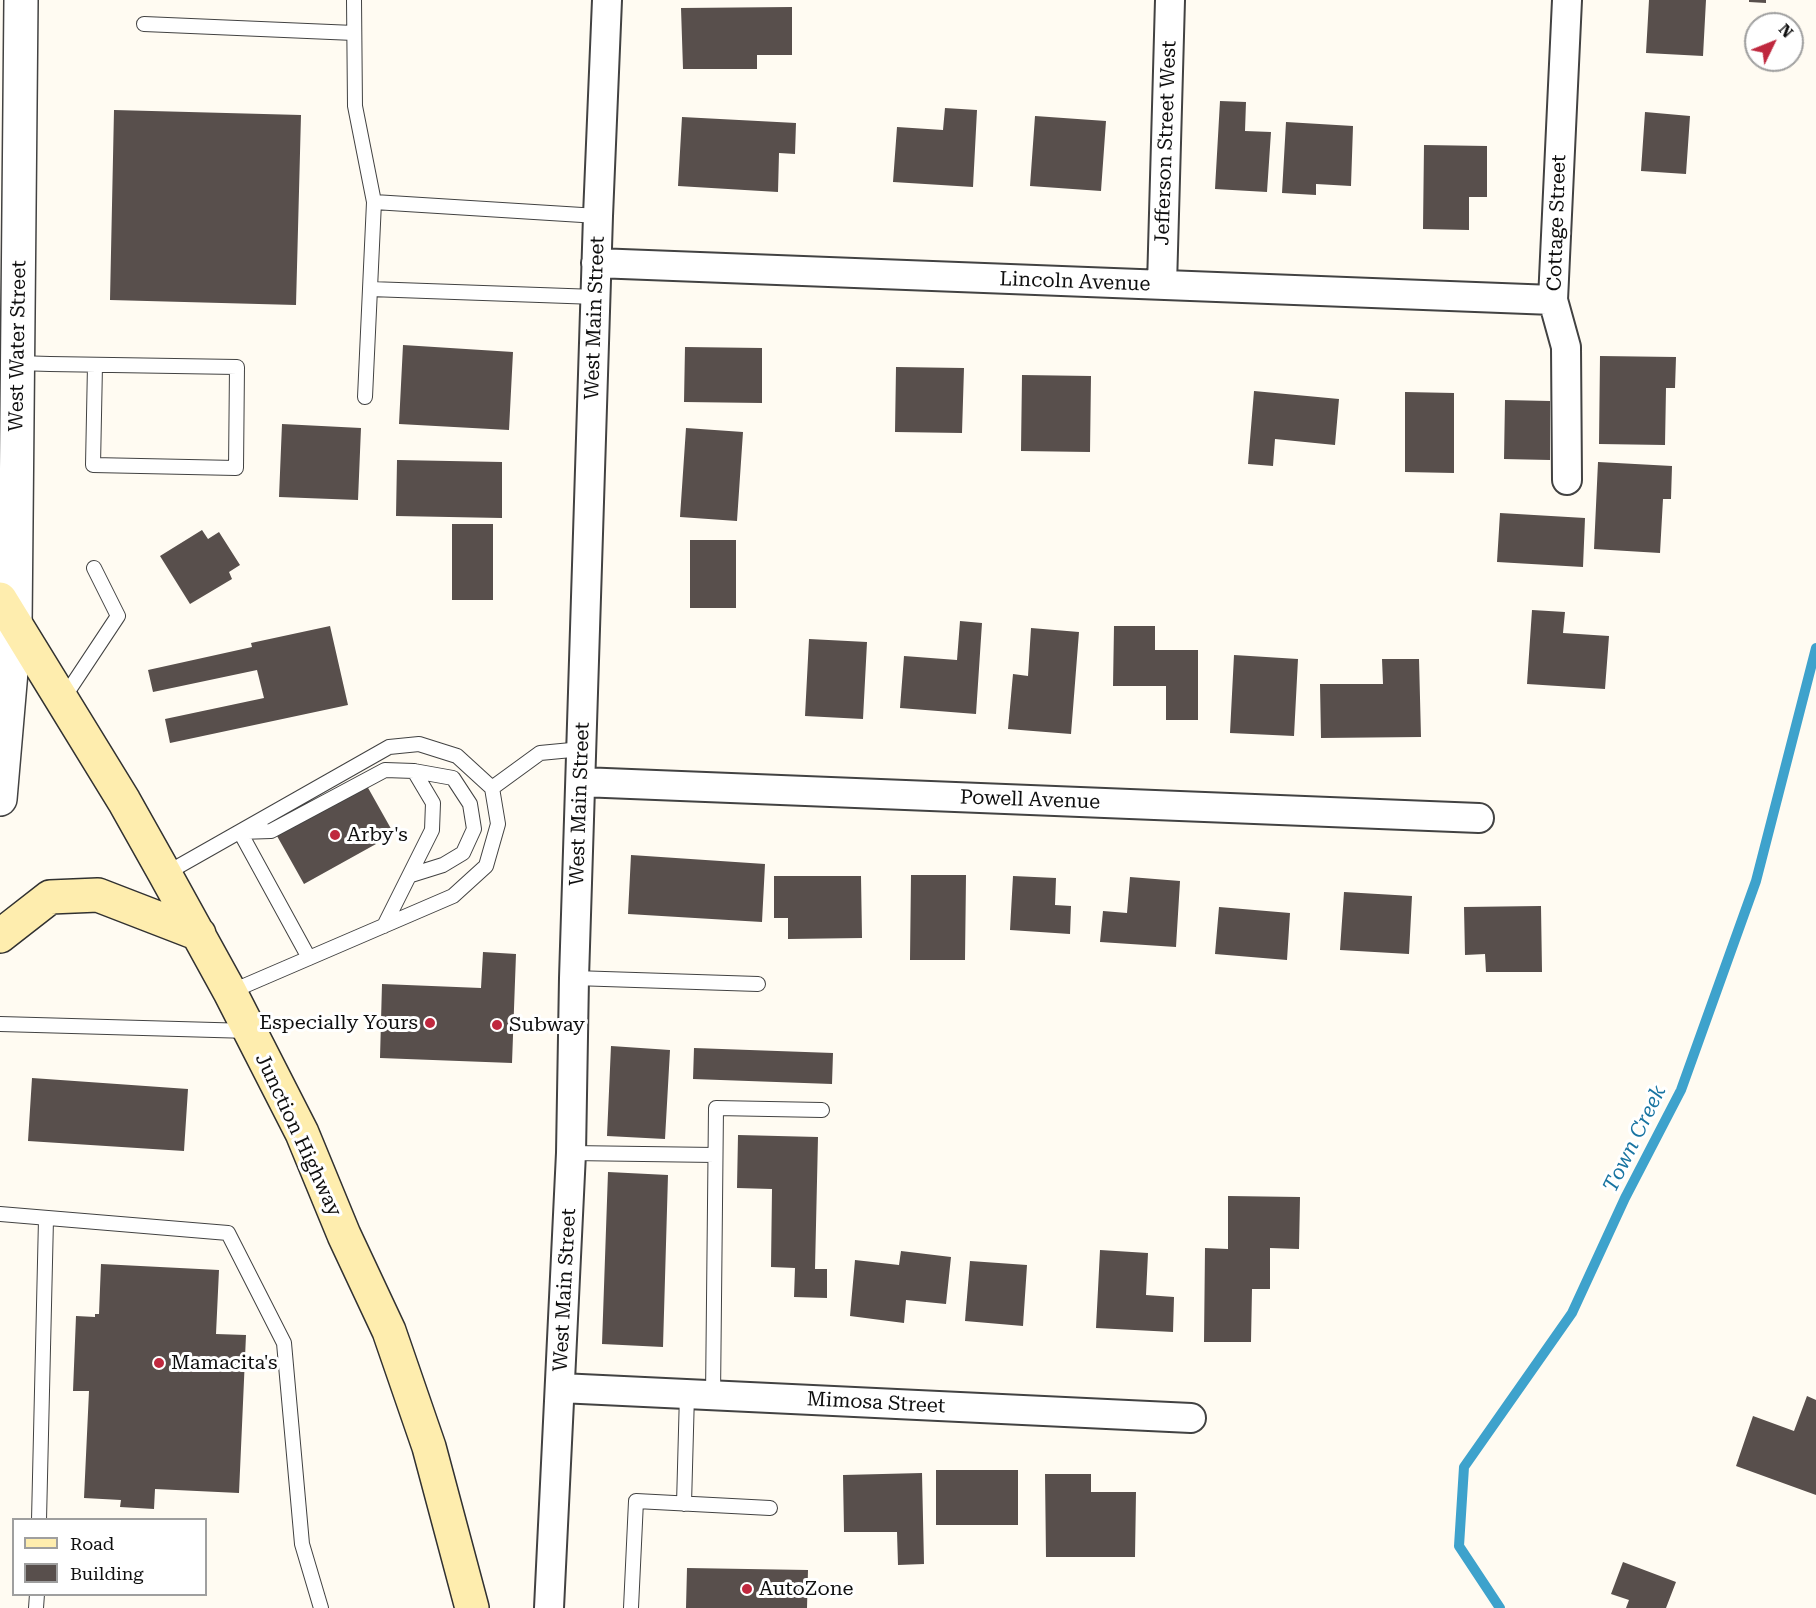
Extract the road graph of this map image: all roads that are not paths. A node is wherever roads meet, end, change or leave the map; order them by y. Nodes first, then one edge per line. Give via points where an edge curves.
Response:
1 (354, 0) edge
2 (607, 0) edge
3 (1170, 0) edge
4 (1567, 0) edge
5 (18, 17) edge
6 (144, 24) dead end
7 (354, 33) junction
8 (374, 202) junction
9 (598, 216) junction
10 (596, 263) junction
11 (1162, 285) junction
12 (370, 289) junction
13 (9, 294) edge
14 (596, 297) junction
15 (1553, 300) junction
16 (17, 363) junction
17 (95, 365) junction
18 (365, 397) dead end
19 (1568, 480) dead end
20 (94, 568) dead end
21 (8, 612) edge
22 (62, 700) junction
23 (582, 748) junction
24 (414, 771) junction
25 (581, 782) junction
26 (492, 788) junction
27 (0, 799) edge
28 (1479, 818) dead end
29 (240, 831) junction
30 (165, 874) junction
31 (411, 875) junction
32 (384, 926) junction
33 (199, 934) junction
34 (0, 936) edge
35 (309, 958) junction
36 (574, 978) junction
37 (758, 984) dead end
38 (230, 992) junction
39 (0, 1024) edge
40 (250, 1031) junction
41 (822, 1110) dead end
42 (571, 1153) junction
43 (715, 1155) junction
44 (0, 1214) edge
45 (46, 1219) junction
46 (560, 1388) junction
47 (700, 1395) junction
48 (1191, 1418) dead end
49 (684, 1504) junction
50 (770, 1508) dead end
51 (39, 1518) edge
52 (321, 1608) edge
53 (472, 1608) edge
54 (549, 1608) edge
55 (632, 1608) edge

1 - 7 lane
2 - 9 street, West Main Street
3 - 11 street, Jefferson Street West
4 - 15 street, Cottage Street
5 - 13 street, West Water Street
6 - 7 lane
7 - 8 lane via 355,106
8 - 9 lane
8 - 12 lane
9 - 10 street, West Main Street
10 - 11 street, Lincoln Avenue
10 - 14 street, West Main Street
11 - 15 street, Lincoln Avenue
12 - 14 lane
12 - 18 lane
13 - 16 street, West Water Street
14 - 23 street, West Main Street
15 - 19 street, Cottage Street via 1566,347
16 - 17 lane
16 - 21 street, West Water Street
17 - 17 lane via 237,367 236,468 93,465
20 - 22 lane via 118,616
21 - 22 main road, Junction Highway
21 - 27 street, West Water Street
22 - 30 main road, Junction Highway
23 - 25 street, West Main Street
23 - 26 lane via 540,753
24 - 29 lane via 385,770 271,831
24 - 31 lane via 433,803 432,830
24 - 31 lane via 453,778 470,804 474,829 463,853 443,865
25 - 28 street, Powell Avenue
25 - 36 street, West Main Street
26 - 29 lane via 457,756 418,744 389,747
26 - 32 lane via 498,824 486,866 453,896
29 - 30 lane
29 - 35 lane
30 - 33 main road, Junction Highway
31 - 32 lane
32 - 35 lane
33 - 34 main road via 98,895 50,897
33 - 38 main road, Junction Highway
35 - 38 lane
36 - 37 lane
36 - 42 street, West Main Street
38 - 40 main road, Junction Highway
39 - 40 lane
40 - 53 main road, Junction Highway via 302,1133 389,1331 429,1447
41 - 43 lane via 716,1108
42 - 43 lane
42 - 46 street, West Main Street
43 - 47 lane
44 - 45 lane
45 - 51 lane
45 - 52 lane via 228,1233 284,1343 302,1544
46 - 47 street, Mimosa Street
46 - 54 street, West Main Street
47 - 48 street, Mimosa Street
47 - 49 lane
49 - 50 lane
49 - 55 lane via 636,1501

